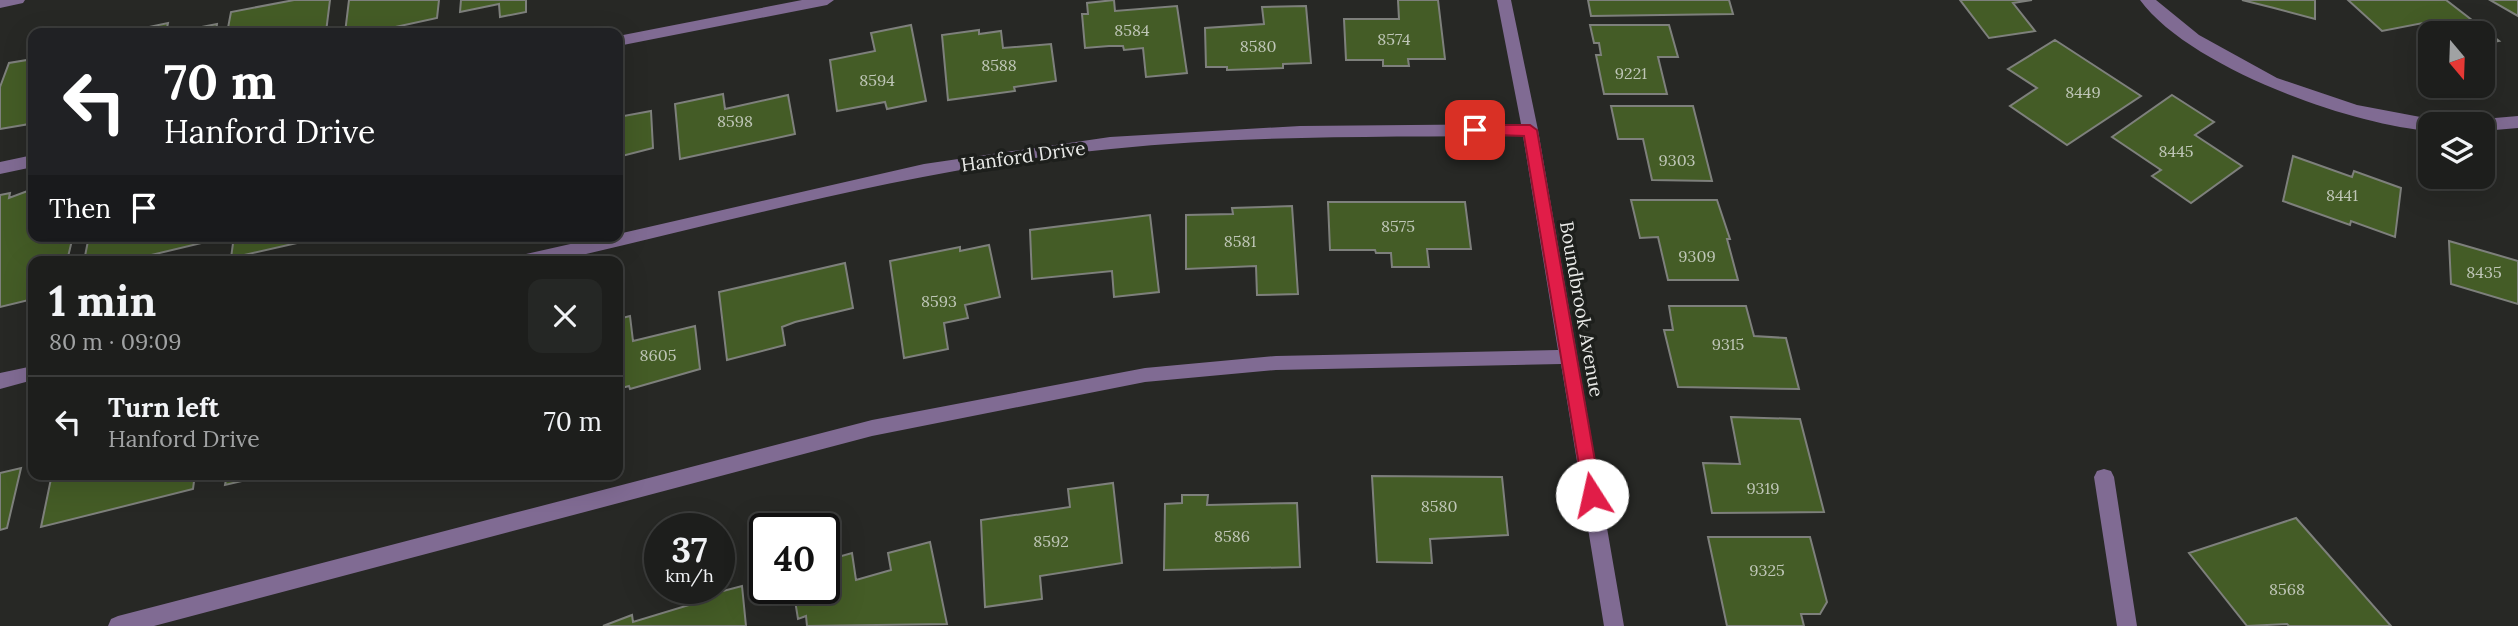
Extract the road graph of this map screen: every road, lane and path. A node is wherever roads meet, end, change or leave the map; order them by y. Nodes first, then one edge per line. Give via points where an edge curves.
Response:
1 (18, 0) edge
2 (827, 0) edge
3 (1504, 0) edge
4 (2147, 0) edge
5 (0, 3) edge
6 (623, 40) edge
7 (2518, 122) edge
8 (2418, 124) edge
9 (2495, 124) edge
10 (1530, 130) junction
11 (28, 162) edge
12 (0, 168) edge
13 (623, 239) edge
14 (609, 242) edge
15 (548, 256) edge
16 (1569, 357) junction
17 (28, 374) edge
18 (0, 381) edge
19 (2104, 478) dead end
20 (118, 626) edge
21 (1614, 626) edge
22 (2127, 626) edge

1 - 5 street
2 - 6 street
3 - 10 street, Boundbrook Avenue
4 - 8 street via 2206,49 2261,78 2323,101
7 - 9 street
10 - 13 street, Hanford Drive via 1300,132 1110,144 924,170
10 - 16 street, Boundbrook Avenue
11 - 12 street
14 - 15 street, Hanford Drive
16 - 20 street via 1276,363 1145,375 873,428
16 - 21 street, Boundbrook Avenue
17 - 18 street
19 - 22 street

